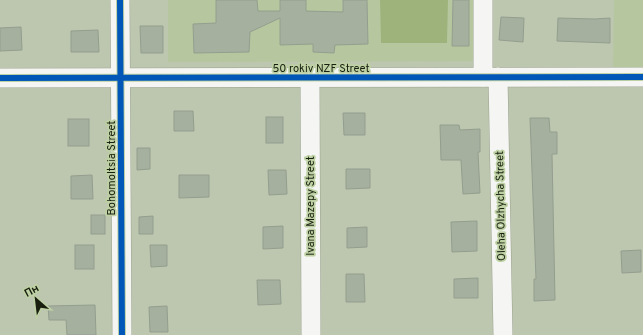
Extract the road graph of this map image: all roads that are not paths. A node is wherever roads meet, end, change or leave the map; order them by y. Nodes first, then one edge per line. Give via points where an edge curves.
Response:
1 (120, 0) edge
2 (483, 0) edge
3 (490, 77) junction
4 (643, 77) edge
5 (0, 78) edge
6 (121, 78) junction
7 (310, 78) junction
8 (122, 335) edge
9 (311, 335) edge
10 (503, 335) edge

1 - 6 street, Bohomoltsia Street
2 - 3 street, Oleha Olzhycha Street
3 - 4 street, 50 rokiv NZF Street
3 - 7 street, 50 rokiv NZF Street
3 - 10 street, Oleha Olzhycha Street
5 - 6 street, 50 rokiv NZF Street
6 - 7 street, 50 rokiv NZF Street
6 - 8 street, Bohomoltsia Street
7 - 9 street, Ivana Mazepy Street

